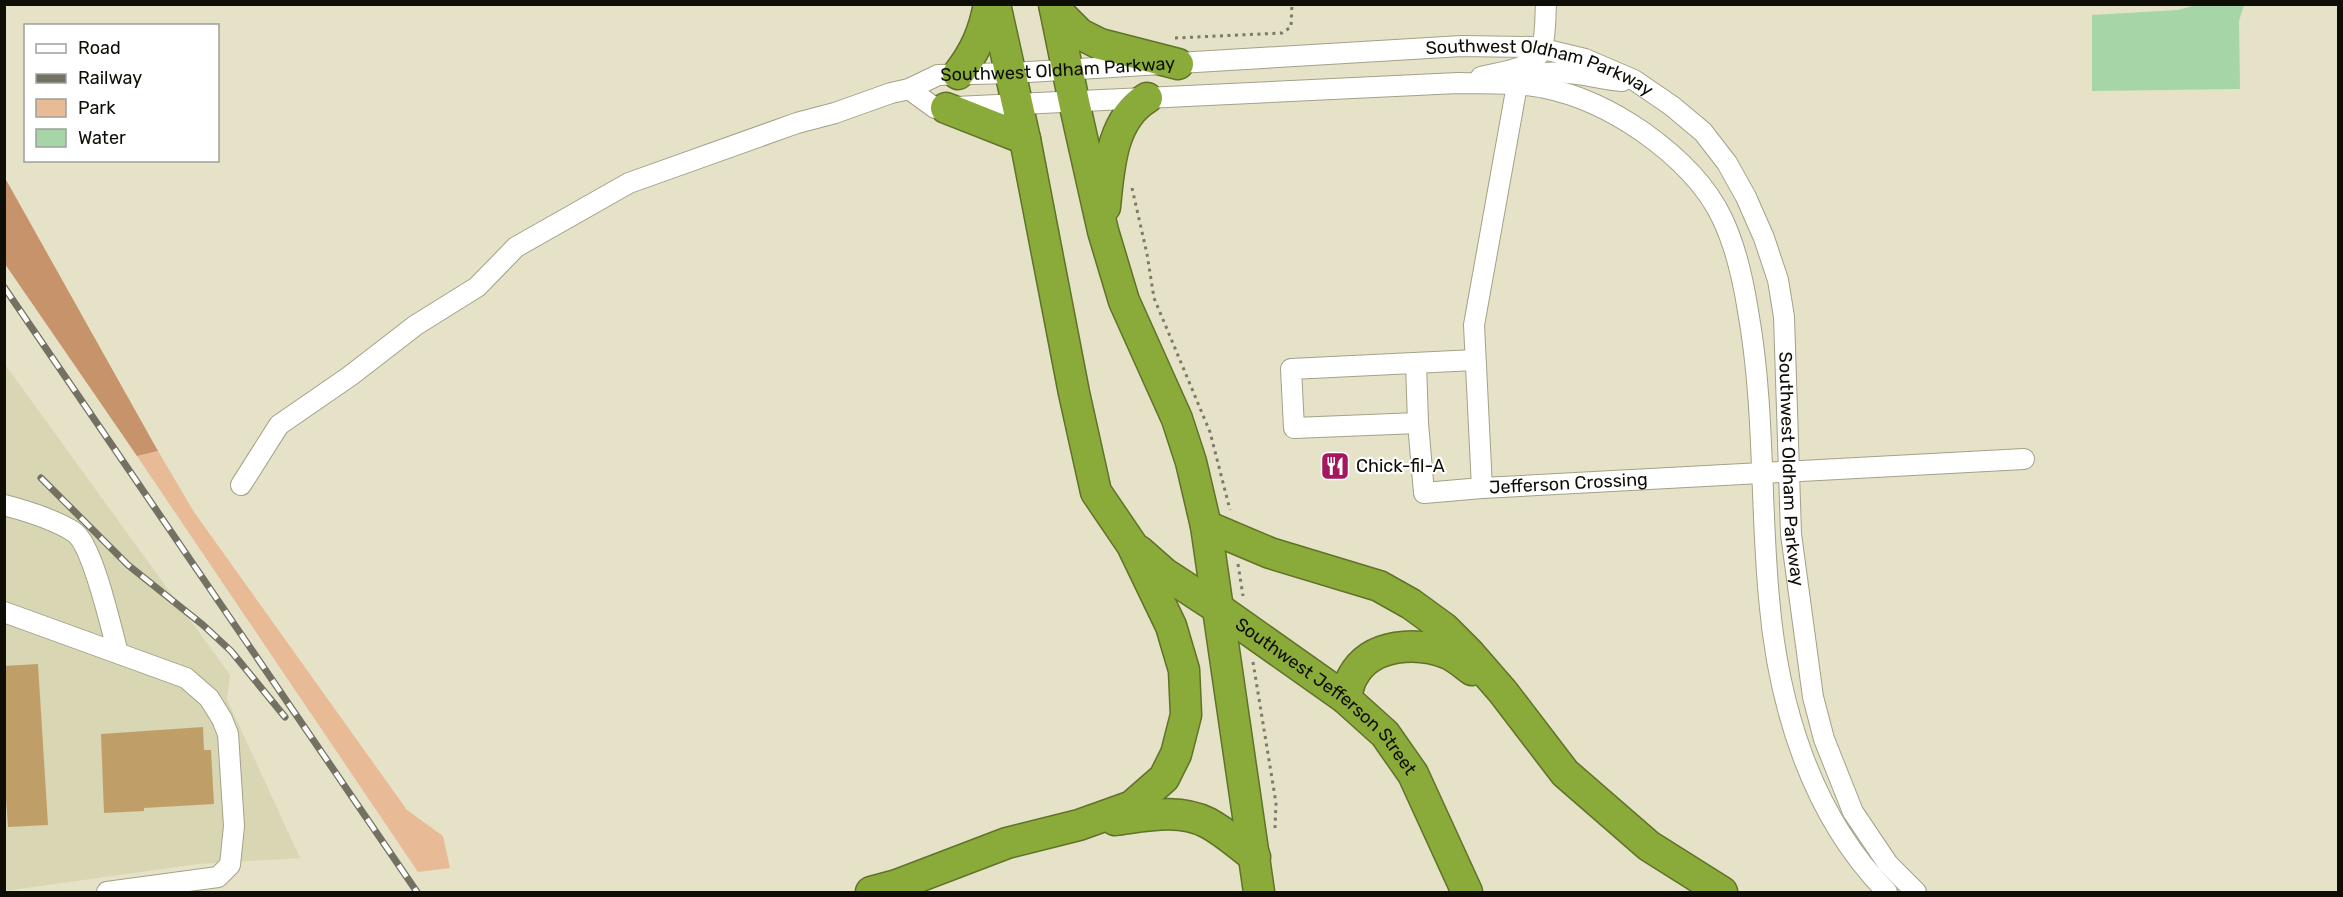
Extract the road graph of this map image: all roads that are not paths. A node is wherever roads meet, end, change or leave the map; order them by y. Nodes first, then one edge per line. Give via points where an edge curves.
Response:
1 (989, 4) edge
2 (995, 4) edge
3 (1546, 4) edge
4 (1055, 7) edge
5 (1542, 49) junction
6 (1174, 51) junction
7 (1067, 69) junction
8 (1011, 73) junction
9 (958, 74) junction
10 (1638, 82) junction
11 (1458, 83) junction
12 (1517, 86) junction
13 (909, 89) junction
14 (1147, 98) junction
15 (1074, 102) junction
16 (1018, 105) junction
17 (946, 108) junction
18 (1025, 139) junction
19 (1103, 231) junction
20 (1475, 360) junction
21 (1416, 363) junction
22 (1418, 423) junction
23 (2024, 459) dead end
24 (1788, 470) junction
25 (1762, 472) junction
26 (240, 485) dead end
27 (1482, 488) junction
28 (4, 505) edge
29 (1218, 522) junction
30 (1132, 545) junction
31 (1231, 602) junction
32 (4, 612) edge
33 (118, 653) junction
34 (1503, 692) junction
35 (1346, 698) junction
36 (1824, 739) junction
37 (1800, 747) junction
38 (1080, 825) junction
39 (1261, 867) edge
40 (107, 892) edge
41 (871, 892) edge
42 (1467, 892) edge
43 (1722, 892) edge
44 (1887, 892) edge
45 (1916, 892) edge

1 - 9 highway via 984,30
2 - 8 highway
3 - 5 street
4 - 6 highway via 1080,34 1100,44
4 - 7 highway
5 - 6 street, Southwest Oldham Parkway via 1462,46
5 - 10 street, Southwest Oldham Parkway via 1585,59
5 - 11 street via 1521,67
6 - 7 street, Southwest Oldham Parkway
7 - 8 street, Southwest Oldham Parkway
7 - 15 highway
8 - 9 street, Southwest Oldham Parkway
8 - 16 highway
9 - 13 street, Southwest Oldham Parkway via 938,75
10 - 12 street via 1553,72 1527,77
10 - 24 street, Southwest Oldham Parkway via 1703,132 1727,163 1764,238 1778,280 1784,317
11 - 12 street, Southwest Oldham Parkway
11 - 14 street, Southwest Oldham Parkway
12 - 20 street, Jefferson Crossing via 1474,325
12 - 25 street, Southwest Oldham Parkway via 1543,87 1576,97 1632,124 1683,164 1705,190 1721,216 1742,276 1760,398
13 - 17 street, Southwest Oldham Parkway via 935,108
13 - 26 street via 797,123 629,183 516,247 477,287 416,325 279,425
14 - 15 street, Southwest Oldham Parkway
14 - 19 highway via 1130,111 1117,136 1108,173
15 - 16 street, Southwest Oldham Parkway
15 - 19 highway
16 - 17 street, Southwest Oldham Parkway
16 - 18 highway
17 - 18 highway
18 - 30 highway via 1096,492
19 - 29 highway via 1124,301
20 - 21 street
20 - 27 street, Jefferson Crossing
21 - 22 street
21 - 22 street via 1291,369 1294,428
22 - 27 street via 1424,493
23 - 24 street, Jefferson Crossing
24 - 25 street, Jefferson Crossing
24 - 36 street, Southwest Oldham Parkway via 1791,534 1809,674
25 - 27 street, Jefferson Crossing
25 - 37 street, Southwest Oldham Parkway via 1774,645
28 - 33 street via 75,533 87,549
29 - 31 highway
29 - 34 highway via 1270,553 1379,586 1411,604 1444,628
30 - 31 highway, Southwest Jefferson Street via 1164,573
30 - 38 highway via 1174,637 1184,669 1186,715 1176,754 1164,778 1132,806
31 - 35 highway, Southwest Jefferson Street
31 - 39 highway
32 - 33 street
33 - 40 street via 186,678 209,698 228,734 234,826 230,865 218,877
34 - 35 highway via 1451,655 1401,646 1377,654 1363,664 1353,676
34 - 43 highway via 1565,773 1649,846
35 - 42 highway, Southwest Jefferson Street via 1385,734 1413,774
36 - 37 street
36 - 45 street, Southwest Oldham Parkway via 1853,812 1888,864
37 - 44 street, Southwest Oldham Parkway via 1812,783 1841,836
38 - 39 highway via 1164,814 1191,817 1208,824
38 - 41 highway via 1007,843

